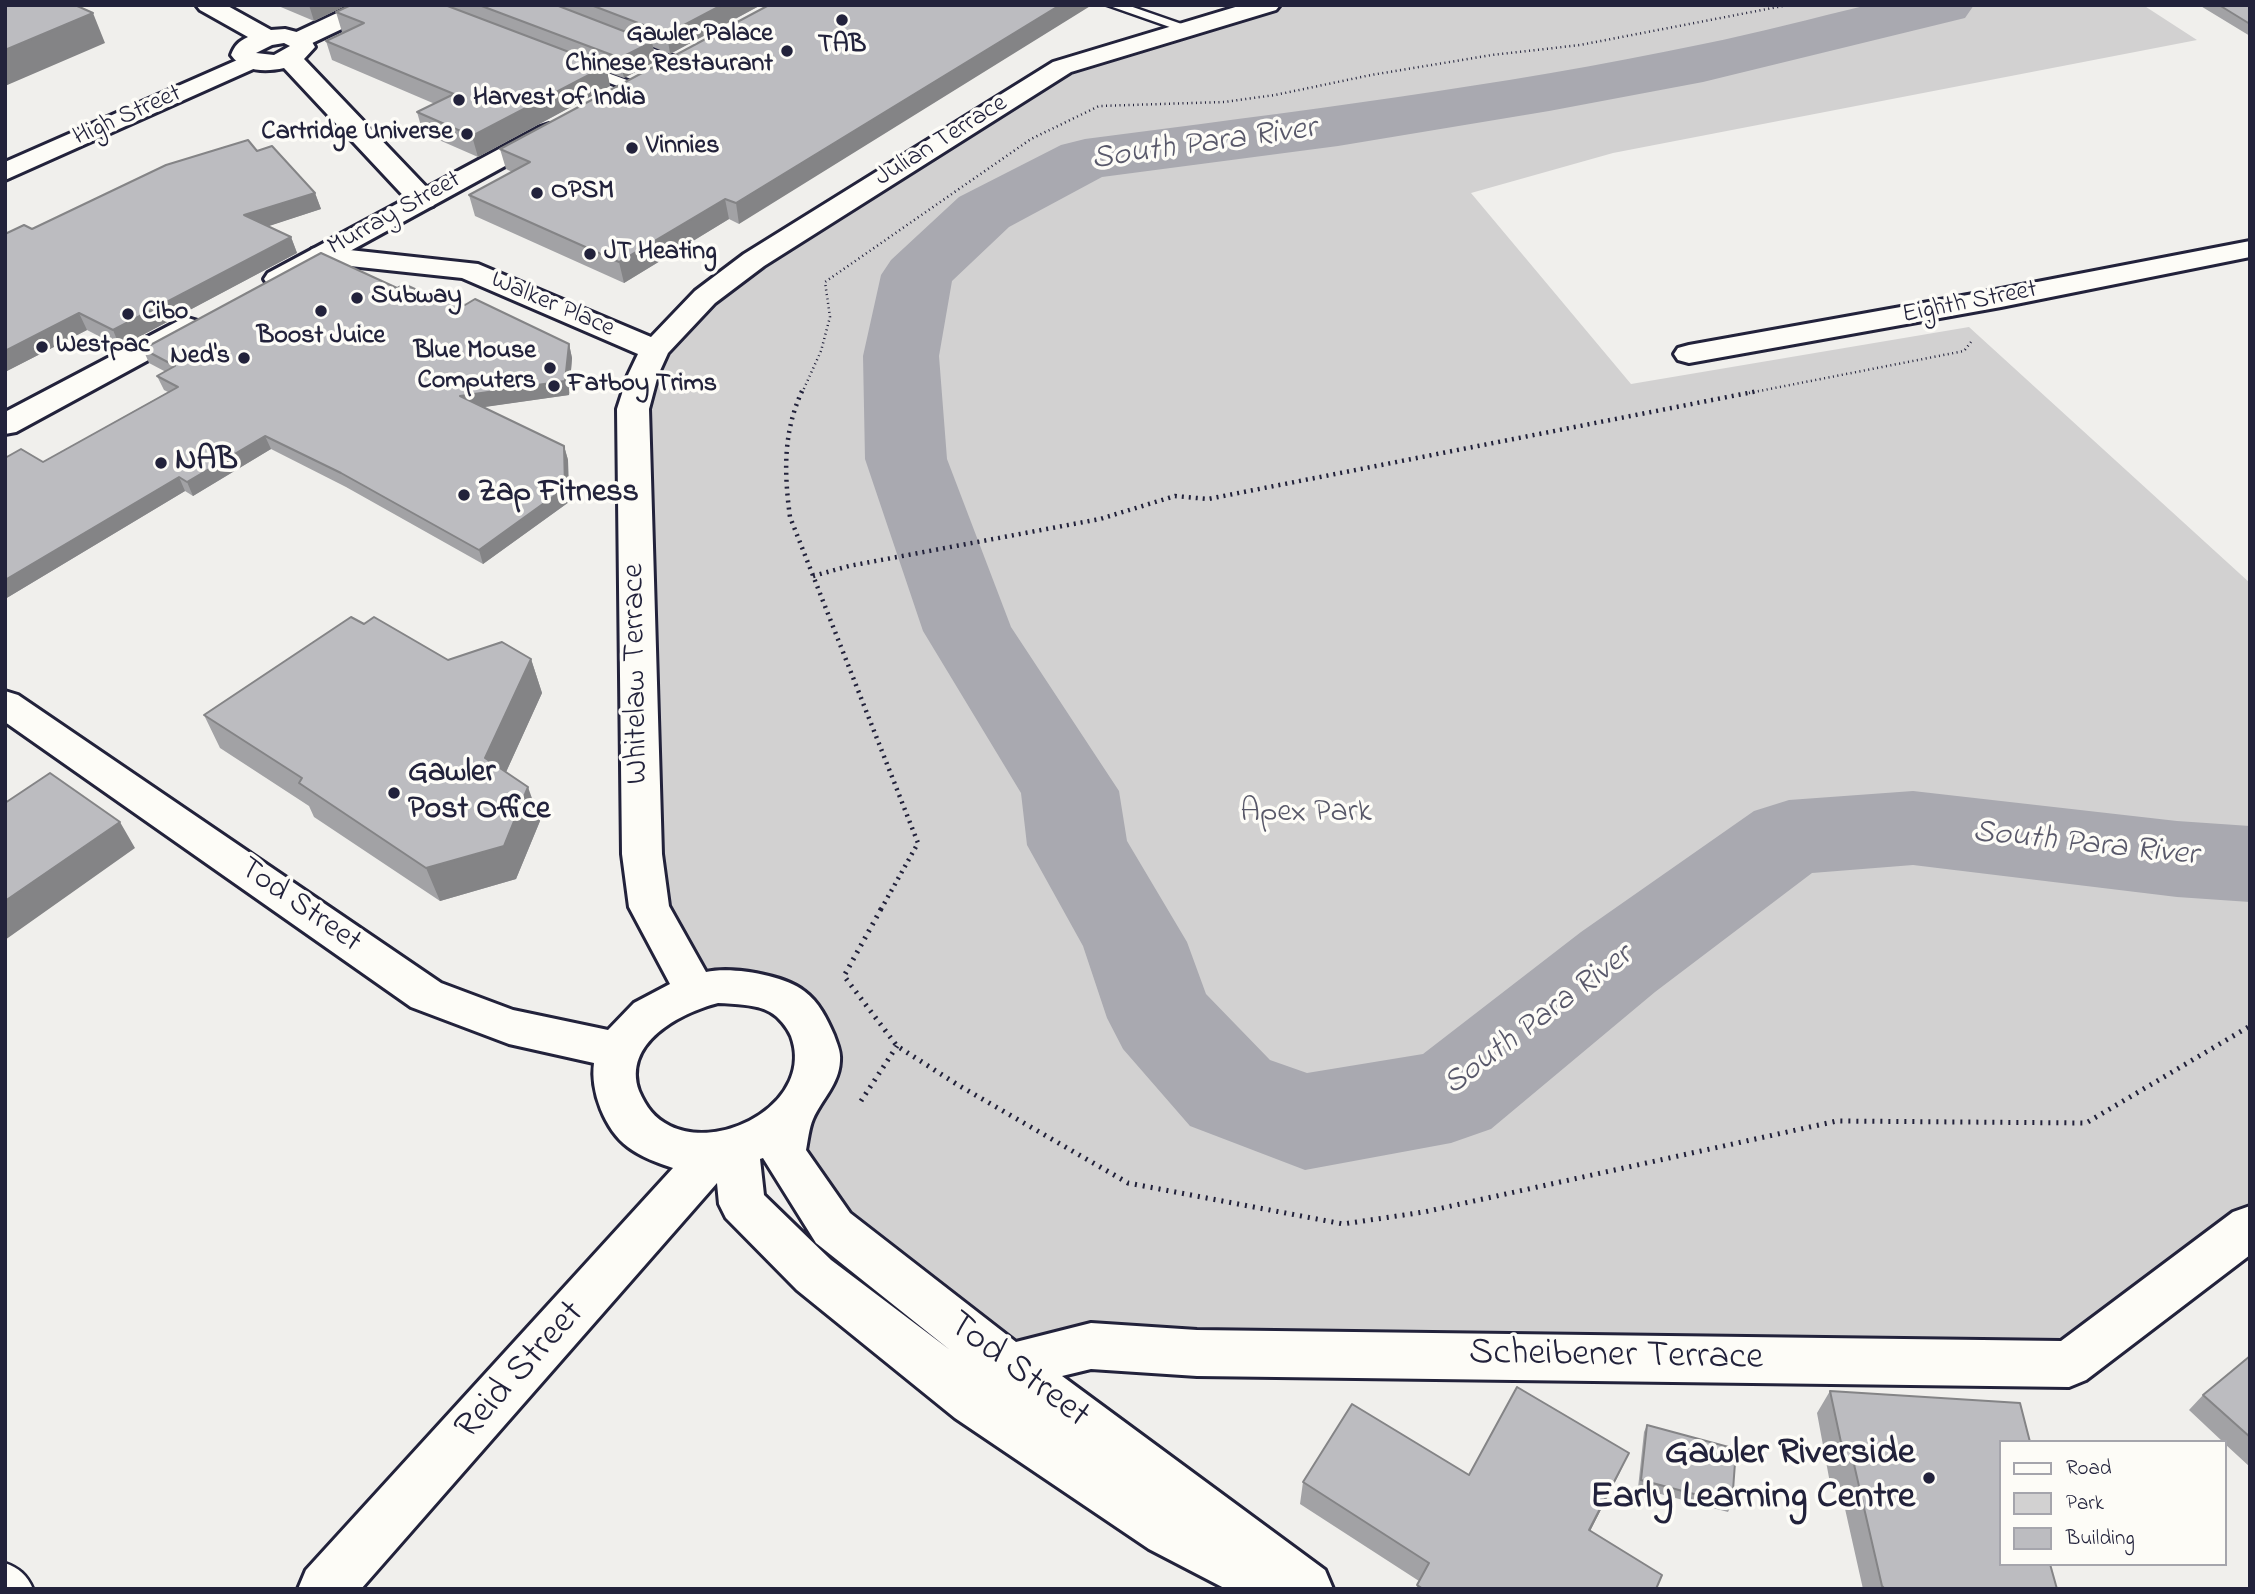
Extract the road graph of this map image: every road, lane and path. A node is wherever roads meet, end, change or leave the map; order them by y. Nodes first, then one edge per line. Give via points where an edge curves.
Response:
1 (208, 5) edge
2 (374, 5) edge
3 (1113, 5) edge
4 (1268, 5) edge
5 (1788, 5) edge
6 (1189, 29) junction
7 (267, 38) junction
8 (620, 41) edge
9 (294, 49) junction
10 (702, 50) edge
11 (251, 61) junction
12 (678, 62) junction
13 (574, 65) edge
14 (633, 87) junction
15 (610, 99) edge
16 (575, 118) edge
17 (5, 172) edge
18 (423, 200) junction
19 (2250, 249) edge
20 (322, 255) junction
21 (249, 295) edge
22 (2001, 298) junction
23 (212, 314) edge
24 (655, 350) junction
25 (1689, 354) dead end
26 (5, 425) edge
27 (813, 576) junction
28 (5, 704) edge
29 (695, 990) junction
30 (2250, 1026) edge
31 (897, 1046) junction
32 (621, 1051) junction
33 (859, 1104) dead end
34 (791, 1117) junction
35 (726, 1150) junction
36 (2250, 1227) edge
37 (1009, 1367) junction
38 (939, 1374) junction
39 (5, 1577) edge
40 (18, 1589) edge
41 (325, 1589) edge
42 (1280, 1589) edge
43 (1306, 1589) edge

1 - 7 street
2 - 9 street
3 - 6 lane
4 - 6 street, Julian Terrace
5 - 27 path via 1275,95 1224,102 1099,106 1031,139 825,282 830,317 821,351 792,414 784,474 790,517
6 - 24 street, Julian Terrace via 1062,67 754,260 705,298
7 - 9 street via 285,36
7 - 11 street via 246,47 243,55
8 - 12 lane
9 - 11 street via 270,63
9 - 18 street
10 - 12 street
11 - 17 street, High Street
12 - 14 street
13 - 14 lane
14 - 15 street
16 - 18 street, Murray Street
18 - 20 street, Murray Street
19 - 22 street, Eighth Street
20 - 21 street, Murray Street
20 - 24 street, Walker Place via 468,270
22 - 25 street, Eighth Street
22 - 27 path via 1964,351 1208,499 1175,496 1100,519
23 - 26 street
24 - 29 street, Whitelaw Terrace via 632,409 642,854 649,907
27 - 31 path via 918,843 844,976
28 - 32 street, Tod Street via 426,995 509,1027
29 - 32 street via 648,1017 630,1034
29 - 34 street via 718,986 752,989 787,1001 809,1025 818,1054 816,1073
30 - 31 path via 2086,1123 1837,1121 1424,1212 1343,1224 1128,1183
31 - 33 path
32 - 35 street via 614,1077 622,1108 642,1134 679,1151
34 - 35 street via 765,1136
34 - 37 street, Tod Street via 783,1153 833,1228
35 - 38 street, Tod Street via 742,1204 814,1275
35 - 41 street, Reid Street
36 - 37 street, Scheibener Terrace via 2069,1364 1197,1353 1091,1346
37 - 38 street, Scheibener Terrace
37 - 43 street, Tod Street
38 - 42 street, Tod Street via 1168,1531
39 - 40 lane

